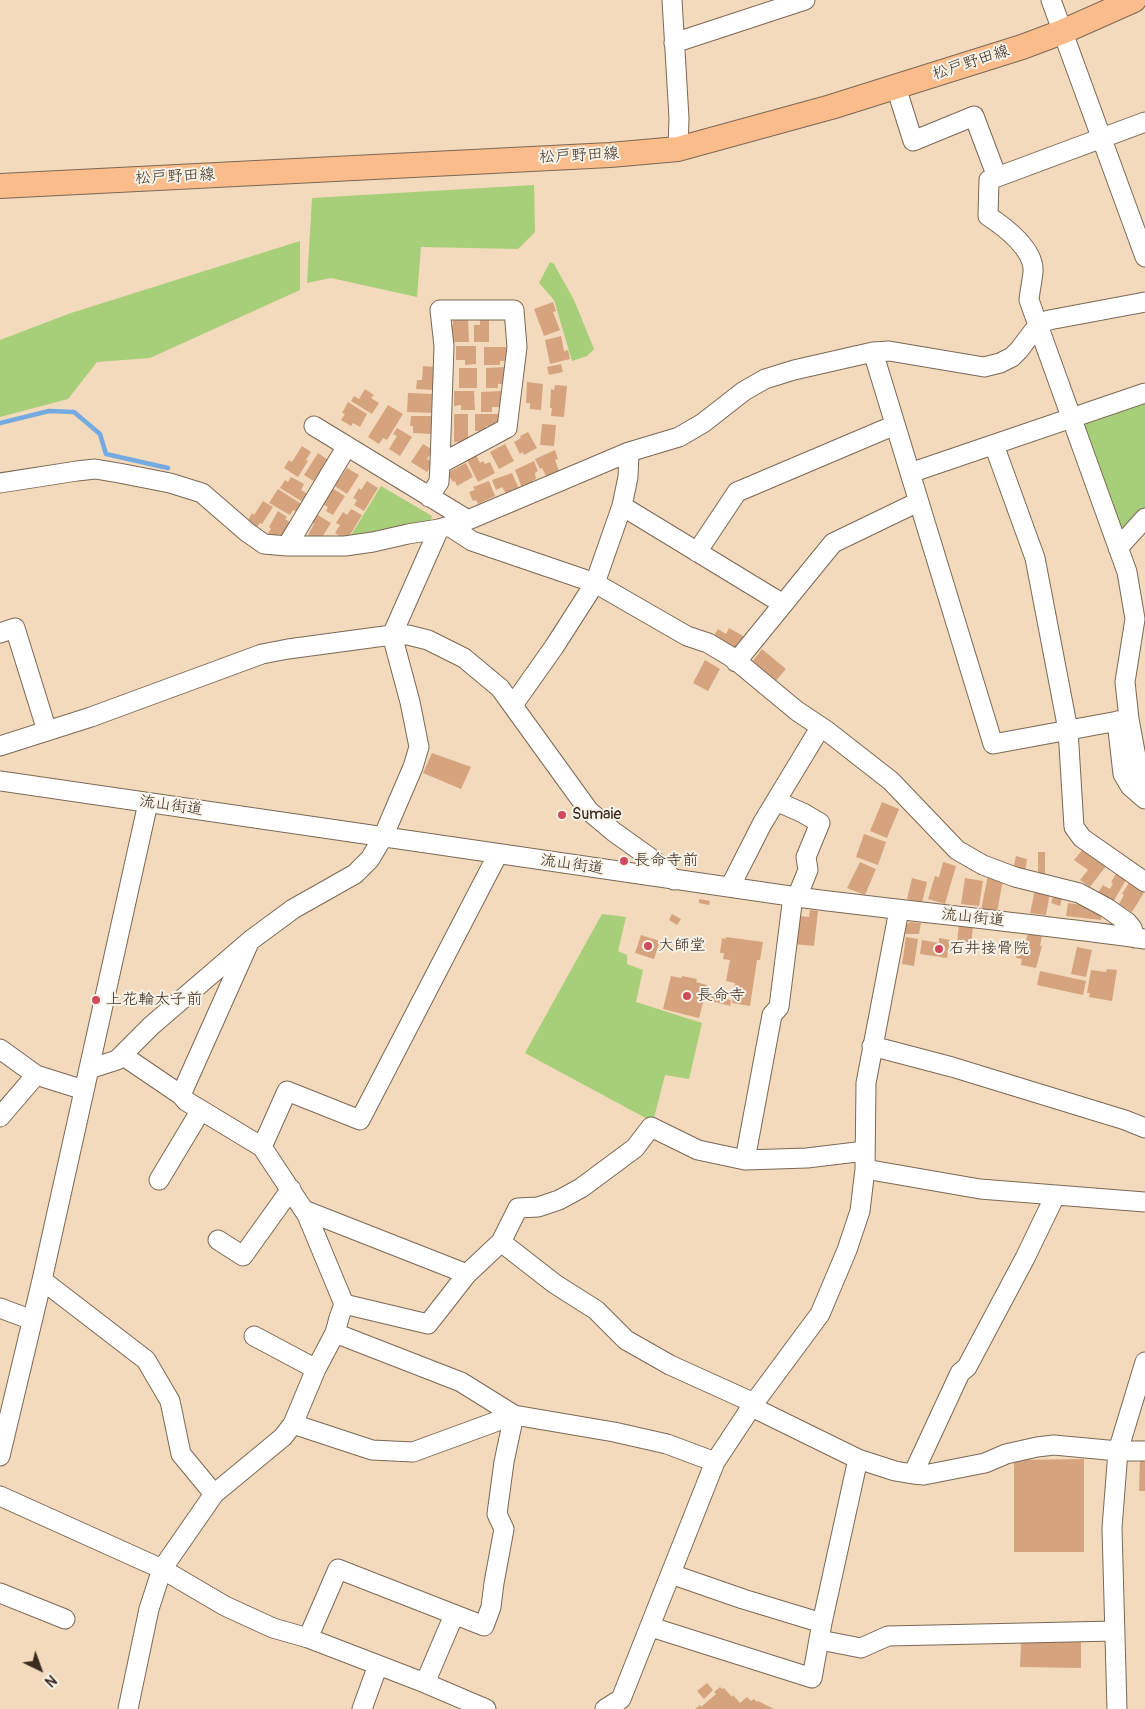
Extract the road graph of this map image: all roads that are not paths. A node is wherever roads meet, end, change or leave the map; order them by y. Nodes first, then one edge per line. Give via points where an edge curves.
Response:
1 (672, 0) edge
2 (805, 0) edge
3 (1051, 0) edge
4 (1134, 0) edge
5 (1062, 32) junction
6 (674, 43) junction
7 (896, 87) junction
8 (1145, 122) edge
9 (1101, 138) junction
10 (678, 149) junction
11 (997, 176) junction
12 (0, 186) edge
13 (1145, 257) edge
14 (1145, 302) edge
15 (1038, 325) junction
16 (873, 352) junction
17 (1145, 393) edge
18 (1071, 419) junction
19 (895, 425) junction
20 (314, 426) dead end
21 (347, 446) junction
22 (994, 446) junction
23 (629, 452) junction
24 (440, 464) junction
25 (910, 473) junction
26 (0, 484) edge
27 (429, 496) junction
28 (918, 502) junction
29 (622, 506) junction
30 (1145, 518) edge
31 (468, 520) junction
32 (444, 528) junction
33 (287, 546) junction
34 (1118, 548) junction
35 (697, 552) junction
36 (595, 583) junction
37 (783, 604) junction
38 (0, 633) edge
39 (392, 634) junction
40 (736, 662) junction
41 (513, 705) junction
42 (1123, 720) junction
43 (820, 728) junction
44 (1068, 730) junction
45 (47, 731) junction
46 (0, 746) edge
47 (0, 781) edge
48 (1145, 782) edge
49 (1145, 799) edge
50 (776, 801) junction
51 (148, 803) junction
52 (383, 837) junction
53 (498, 854) junction
54 (674, 880) junction
55 (1145, 882) edge
56 (730, 887) junction
57 (795, 897) junction
58 (899, 910) junction
59 (1140, 938) edge
60 (251, 940) junction
61 (872, 1046) junction
62 (1, 1051) edge
63 (122, 1055) junction
64 (89, 1069) junction
65 (36, 1074) junction
66 (84, 1090) junction
67 (181, 1095) junction
68 (201, 1110) junction
69 (0, 1117) edge
70 (1145, 1128) edge
71 (262, 1147) junction
72 (745, 1160) junction
73 (865, 1160) junction
74 (159, 1180) dead end
75 (291, 1189) junction
76 (1054, 1196) junction
77 (1145, 1202) edge
78 (304, 1210) junction
79 (218, 1240) dead end
80 (500, 1242) junction
81 (467, 1274) junction
82 (42, 1280) junction
83 (344, 1304) junction
84 (0, 1308) edge
85 (32, 1320) junction
86 (335, 1333) junction
87 (254, 1336) dead end
88 (1145, 1362) edge
89 (316, 1369) junction
90 (753, 1405) junction
91 (514, 1415) junction
92 (293, 1424) junction
93 (1118, 1451) junction
94 (1145, 1451) edge
95 (0, 1456) edge
96 (858, 1460) junction
97 (715, 1462) junction
98 (913, 1474) junction
99 (214, 1494) junction
100 (0, 1496) edge
101 (162, 1569) junction
102 (671, 1574) junction
103 (0, 1593) edge
104 (454, 1615) junction
105 (65, 1619) dead end
106 (651, 1627) junction
107 (821, 1631) junction
108 (1115, 1631) junction
109 (308, 1638) junction
110 (378, 1665) junction
111 (425, 1683) junction
112 (128, 1709) edge
113 (362, 1709) edge
114 (486, 1709) edge
115 (605, 1709) edge
116 (1117, 1709) edge

1 - 6 street
2 - 6 street
3 - 5 street
4 - 5 main road, 松戸野田線
5 - 7 main road, 松戸野田線
5 - 9 street
6 - 10 street
7 - 10 main road, 松戸野田線
7 - 11 street via 913,141 974,116
8 - 9 street
9 - 11 street
9 - 13 street
10 - 12 main road, 松戸野田線
11 - 15 street via 989,180 988,216 1012,233 1032,262 1029,300
14 - 15 street via 1049,320
15 - 16 street via 1012,357 984,367 903,352
15 - 18 street
16 - 19 street
16 - 23 street via 764,379 703,424 679,437
17 - 18 street
18 - 22 street
18 - 34 street
19 - 25 street
19 - 35 street via 736,492
20 - 21 street
21 - 27 street
21 - 33 street
22 - 25 street
22 - 44 street via 1035,558
23 - 29 street
23 - 31 street
24 - 24 street via 506,428 517,347 514,310 440,310 444,346
24 - 27 street via 438,482
25 - 28 street
26 - 33 street via 94,469 170,483 202,493 264,544
27 - 31 street
28 - 37 street via 833,543
28 - 44 street via 993,744
29 - 35 street
29 - 36 street
30 - 34 street
31 - 32 street
32 - 33 street via 346,546
32 - 36 street via 472,541
32 - 39 street
34 - 42 street via 1127,572 1135,619
35 - 37 street
36 - 40 street via 687,636 708,643
36 - 41 street
37 - 40 street
38 - 45 street via 15,628
39 - 41 street via 428,640 464,658 500,688
39 - 45 street via 262,654
39 - 52 street via 419,748
40 - 43 street
41 - 54 street via 588,811 656,862
42 - 44 street
42 - 48 street via 1139,773
42 - 49 street via 1124,774 1130,786
43 - 50 street
43 - 59 street via 891,781 957,850 983,865 1015,877 1079,893 1127,922
44 - 55 street via 1074,827 1082,838
45 - 46 street
47 - 51 street, 流山街道
50 - 56 street
50 - 57 street via 820,823 806,857 808,870
51 - 52 street, 流山街道
51 - 64 street
52 - 53 street, 流山街道
52 - 60 street via 370,859 355,874 292,909
53 - 54 street, 流山街道
53 - 71 street via 360,1120 287,1092
54 - 56 street, 流山街道
56 - 57 street, 流山街道
57 - 58 street, 流山街道
57 - 72 street via 778,1006 772,1015
58 - 59 street, 流山街道
58 - 61 street
60 - 63 street
60 - 67 street
61 - 70 street via 952,1066
61 - 73 street via 866,1083
62 - 65 street
63 - 64 street via 117,1060
63 - 67 street
64 - 66 street
65 - 66 street
65 - 69 street
66 - 82 street
67 - 68 street
68 - 71 street
68 - 74 street
71 - 75 street
72 - 73 street
72 - 80 street via 698,1150 651,1127 635,1148 581,1188 538,1207 518,1208
73 - 76 street via 980,1189
73 - 90 street via 860,1211 820,1314
75 - 78 street
75 - 79 street via 243,1256
76 - 77 street
76 - 98 street via 1016,1275 967,1367 960,1373
78 - 81 street
78 - 83 street
80 - 81 street
80 - 90 street via 596,1310 626,1340
81 - 83 street via 428,1324
82 - 85 street
82 - 99 street via 146,1360 170,1401 181,1454
83 - 86 street
84 - 85 street
85 - 95 street
86 - 89 street
86 - 91 street via 461,1382
87 - 89 street
88 - 93 street
89 - 92 street
90 - 96 street
90 - 97 street
91 - 92 street via 413,1452 372,1450
91 - 97 street via 667,1444
91 - 104 street via 497,1514 504,1529 491,1607 484,1626
92 - 99 street via 283,1437
93 - 94 street
93 - 98 street via 1054,1445 924,1476
93 - 108 street via 1112,1528
96 - 98 street
96 - 107 street
97 - 102 street
99 - 101 street
100 - 101 street
101 - 109 street via 225,1606 273,1628
101 - 112 street via 149,1609
102 - 106 street
102 - 107 street
103 - 105 street
104 - 109 street via 338,1569
104 - 111 street
106 - 107 street via 812,1678
106 - 115 street via 621,1699
107 - 108 street via 861,1648 888,1636
108 - 116 street
109 - 110 street
110 - 111 street
110 - 113 street
111 - 114 street

